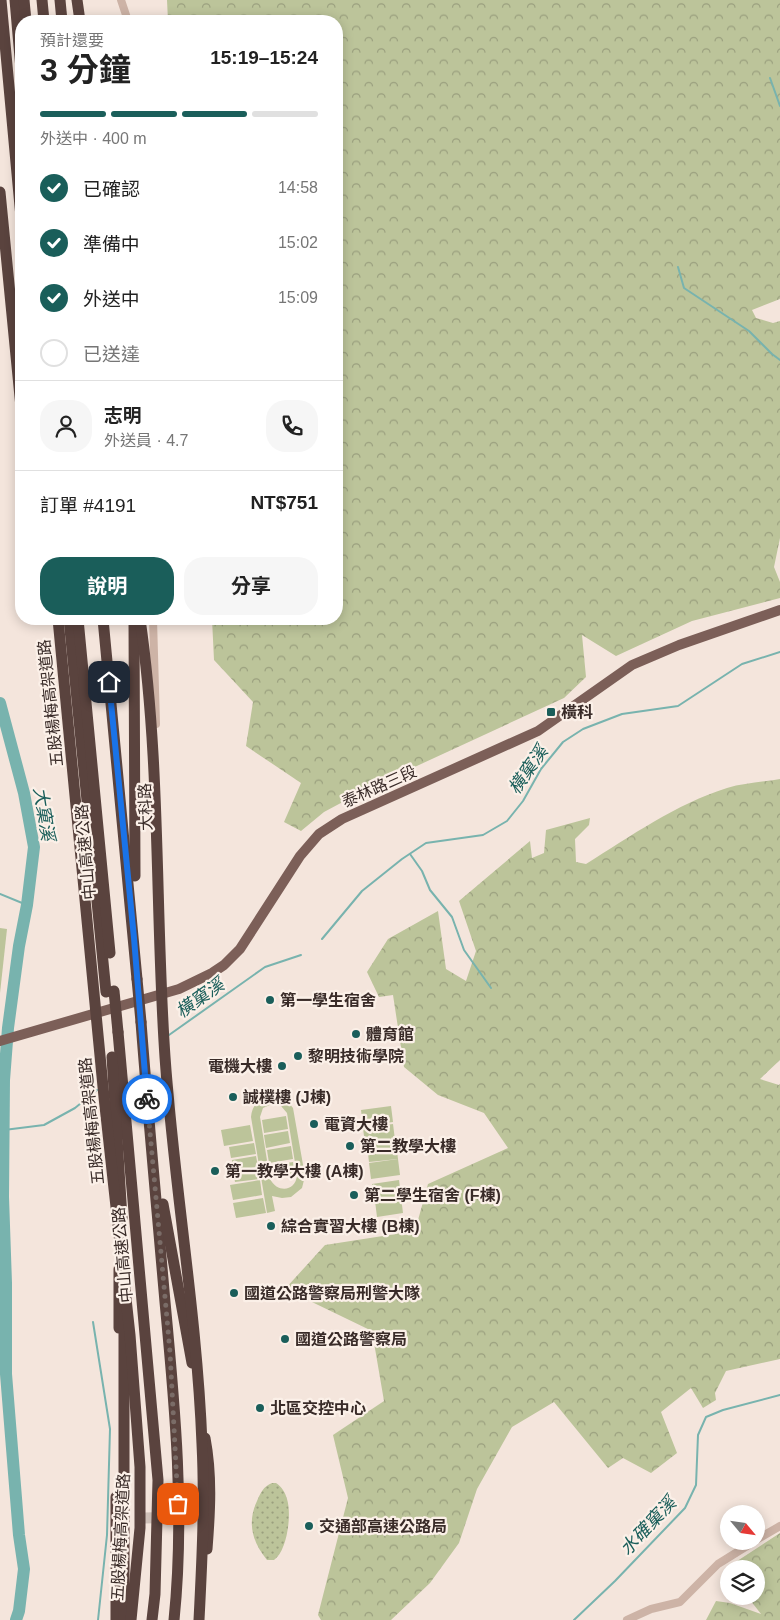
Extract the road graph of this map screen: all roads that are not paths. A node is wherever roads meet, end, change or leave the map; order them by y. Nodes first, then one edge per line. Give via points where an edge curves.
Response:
1 (1, 0) edge
2 (15, 0) edge
3 (24, 0) edge
4 (42, 0) edge
5 (60, 0) edge
6 (73, 0) edge
7 (77, 0) edge
8 (121, 0) edge
9 (16, 15) edge
10 (25, 15) edge
11 (43, 15) edge
12 (61, 15) edge
13 (74, 15) edge
14 (79, 15) edge
15 (126, 15) edge
16 (15, 152) edge
17 (0, 192) edge
18 (15, 345) edge
19 (780, 610) edge
20 (53, 625) edge
21 (59, 625) edge
22 (70, 625) edge
23 (79, 625) edge
24 (104, 625) edge
25 (134, 625) edge
26 (141, 625) edge
27 (153, 625) edge
28 (86, 795) junction
29 (134, 938) junction
30 (110, 992) junction
31 (163, 994) junction
32 (114, 1032) junction
33 (0, 1040) edge
34 (116, 1102) junction
35 (151, 1150) junction
36 (210, 1516) junction
37 (196, 1517) tunnel mouth
38 (144, 1518) tunnel mouth
39 (123, 1519) junction
40 (780, 1526) edge
41 (765, 1535) edge
42 (741, 1550) edge
43 (116, 1620) edge
44 (124, 1620) edge
45 (131, 1620) edge
46 (152, 1620) edge
47 (174, 1620) edge
48 (198, 1620) edge
49 (627, 1620) edge

1 - 16 highway
2 - 9 highway
3 - 10 highway
4 - 11 highway
5 - 12 highway
6 - 13 highway
7 - 14 highway
8 - 15 street
17 - 18 highway
19 - 31 main road, 泰林路三段 via 632,665 538,731 342,819 320,834 300,856 233,957 201,980
20 - 28 highway
21 - 45 highway, 五股楊梅高架道路, bridge via 134,1382 140,1467 140,1528
22 - 28 highway
23 - 30 highway, 中山高速公路
24 - 29 highway
25 - 29 highway
26 - 48 highway, bridge via 152,732 172,1148 202,1442 203,1540
27 - 31 street, 大科路
28 - 30 highway
29 - 35 highway, bridge
30 - 32 highway, 中山高速公路, bridge
31 - 33 main road, 泰林路三段
32 - 34 highway
32 - 46 highway, 中山高速公路 via 158,1480
34 - 39 highway via 124,1304
34 - 43 highway via 119,1202
35 - 36 highway via 210,1464
35 - 47 highway via 170,1352 178,1485
36 - 37 highway
36 - 48 highway
38 - 39 highway
39 - 44 highway
40 - 41 street
42 - 49 street via 718,1564 680,1602 651,1609

